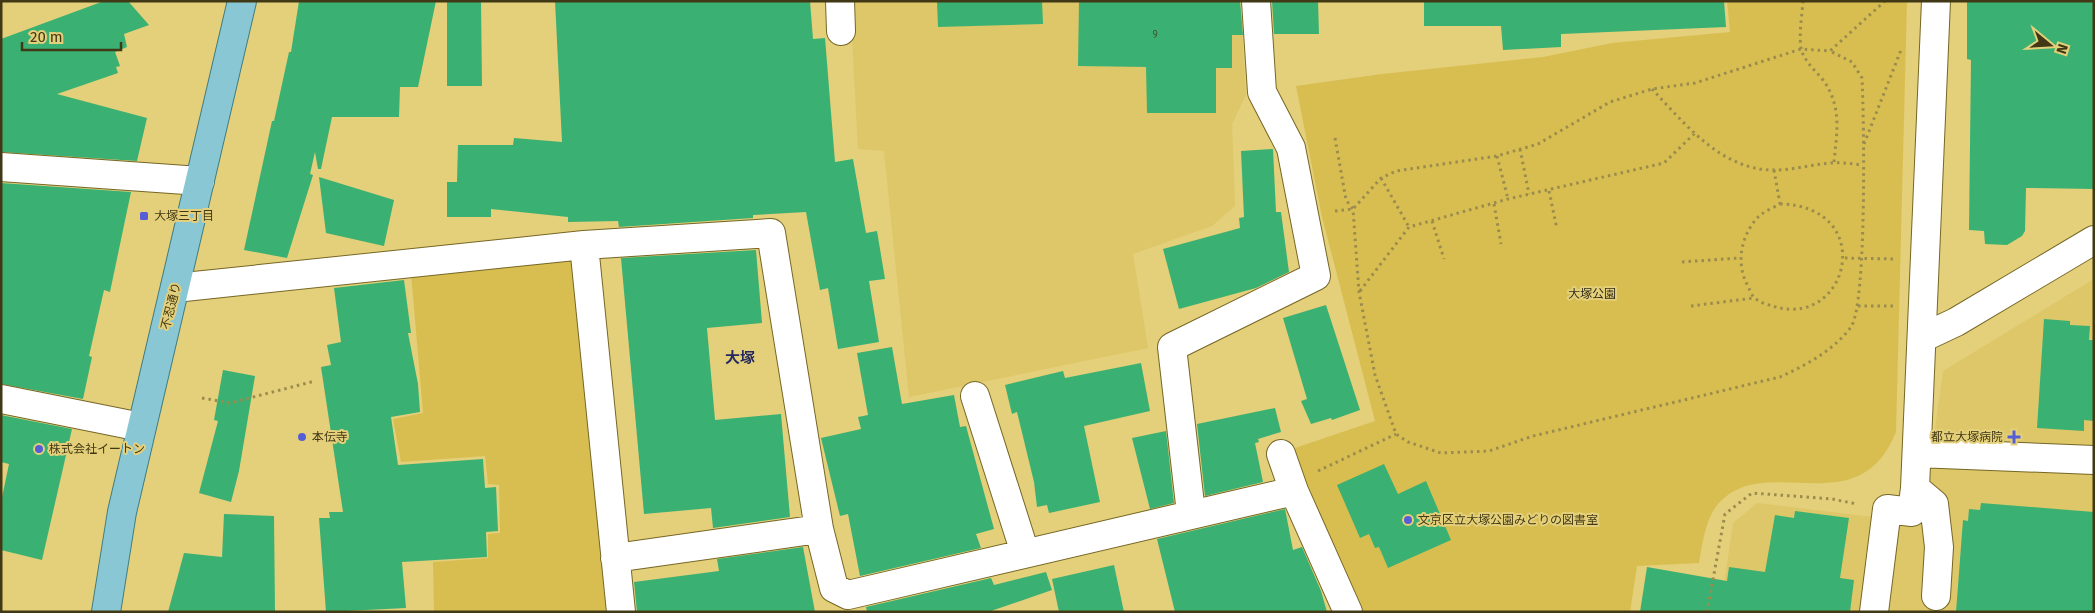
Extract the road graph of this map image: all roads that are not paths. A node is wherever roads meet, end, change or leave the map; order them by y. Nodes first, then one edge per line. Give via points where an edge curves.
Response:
1 (242, 1) edge
2 (840, 1) edge
3 (1256, 1) edge
4 (1936, 1) edge
5 (841, 31) dead end
6 (1, 167) edge
7 (200, 181) junction
8 (2094, 240) edge
9 (584, 245) junction
10 (175, 288) junction
11 (1922, 338) junction
12 (975, 396) dead end
13 (1, 398) edge
14 (141, 427) junction
15 (1917, 453) junction
16 (1281, 454) dead end
17 (2094, 460) edge
18 (1293, 487) junction
19 (1905, 503) junction
20 (1191, 513) junction
21 (820, 529) junction
22 (1025, 553) junction
23 (614, 558) junction
24 (1936, 596) dead end
25 (106, 612) edge
26 (620, 612) edge
27 (1348, 612) edge
28 (1874, 612) edge

1 - 7 main road, 不忍通り
2 - 5 street
3 - 20 street via 1262,92 1291,148 1316,276 1172,348
4 - 11 street
6 - 7 street
7 - 10 main road, 不忍通り
8 - 11 street via 1956,322
9 - 10 street
9 - 21 street via 771,233
9 - 23 street
10 - 14 main road, 不忍通り
11 - 15 street
12 - 22 street
13 - 14 street
14 - 25 main road, 不忍通り via 122,512
15 - 17 street
15 - 19 street
16 - 18 street
18 - 20 street
18 - 27 street
19 - 24 street via 1934,504 1939,547
19 - 28 street
20 - 22 street
21 - 22 street via 834,588 848,594
21 - 23 street
23 - 26 street

